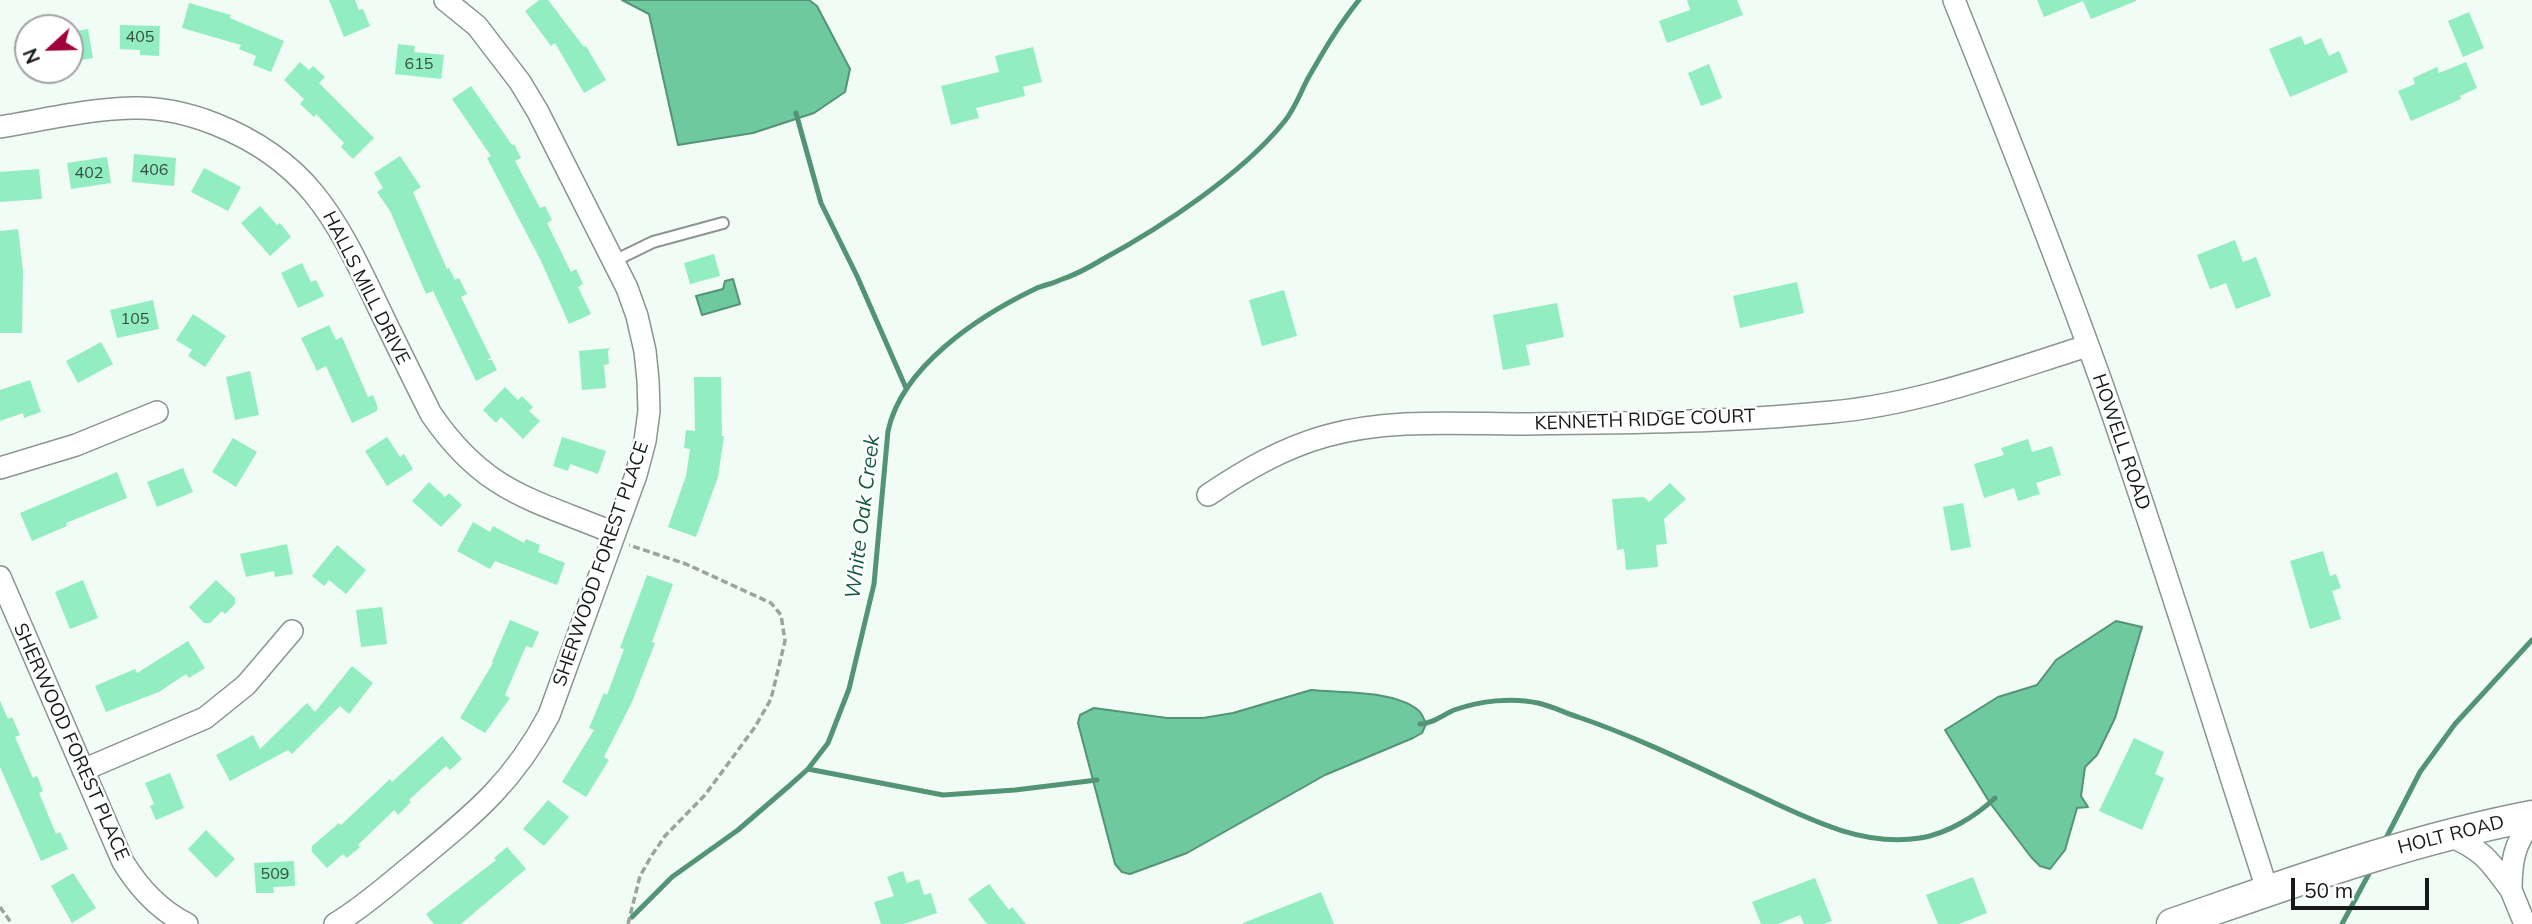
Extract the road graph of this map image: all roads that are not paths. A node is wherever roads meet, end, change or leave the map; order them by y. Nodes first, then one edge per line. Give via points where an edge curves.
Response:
1 (445, 0) edge
2 (1954, 0) edge
3 (0, 127) edge
4 (723, 223) dead end
5 (614, 261) junction
6 (2087, 346) junction
7 (157, 412) dead end
8 (0, 468) edge
9 (1208, 495) dead end
10 (614, 533) junction
11 (0, 577) edge
12 (292, 631) dead end
13 (83, 770) junction
14 (2532, 819) edge
15 (2448, 835) junction
16 (2511, 890) junction
17 (2268, 892) junction
18 (187, 924) edge
19 (335, 924) edge
20 (2172, 924) edge
21 (2525, 924) edge

1 - 5 street, SHERWOOD FOREST PLACE via 477,26 520,82
2 - 6 street, HOWELL ROAD
3 - 10 street, HALLS MILL DRIVE via 100,110 160,110 209,122 272,154 329,211 447,438 490,479 510,491
4 - 5 lane via 653,242
5 - 10 street, SHERWOOD FOREST PLACE via 637,316 645,351 649,411 636,475
6 - 9 street, KENNETH RIDGE COURT via 1948,390 1834,412 1362,429 1298,445
6 - 17 street, HOWELL ROAD via 2199,672
7 - 8 street via 76,445
10 - 19 street, SHERWOOD FOREST PLACE via 549,715 524,757 476,812
11 - 13 street, SHERWOOD FOREST PLACE
12 - 13 street via 246,685 205,718
13 - 18 street, SHERWOOD FOREST PLACE via 136,883
14 - 15 street, HOLT ROAD
14 - 16 street via 2514,849
15 - 16 street via 2486,855
15 - 17 street, HOLT ROAD
16 - 21 street
17 - 20 street, HOLT ROAD

